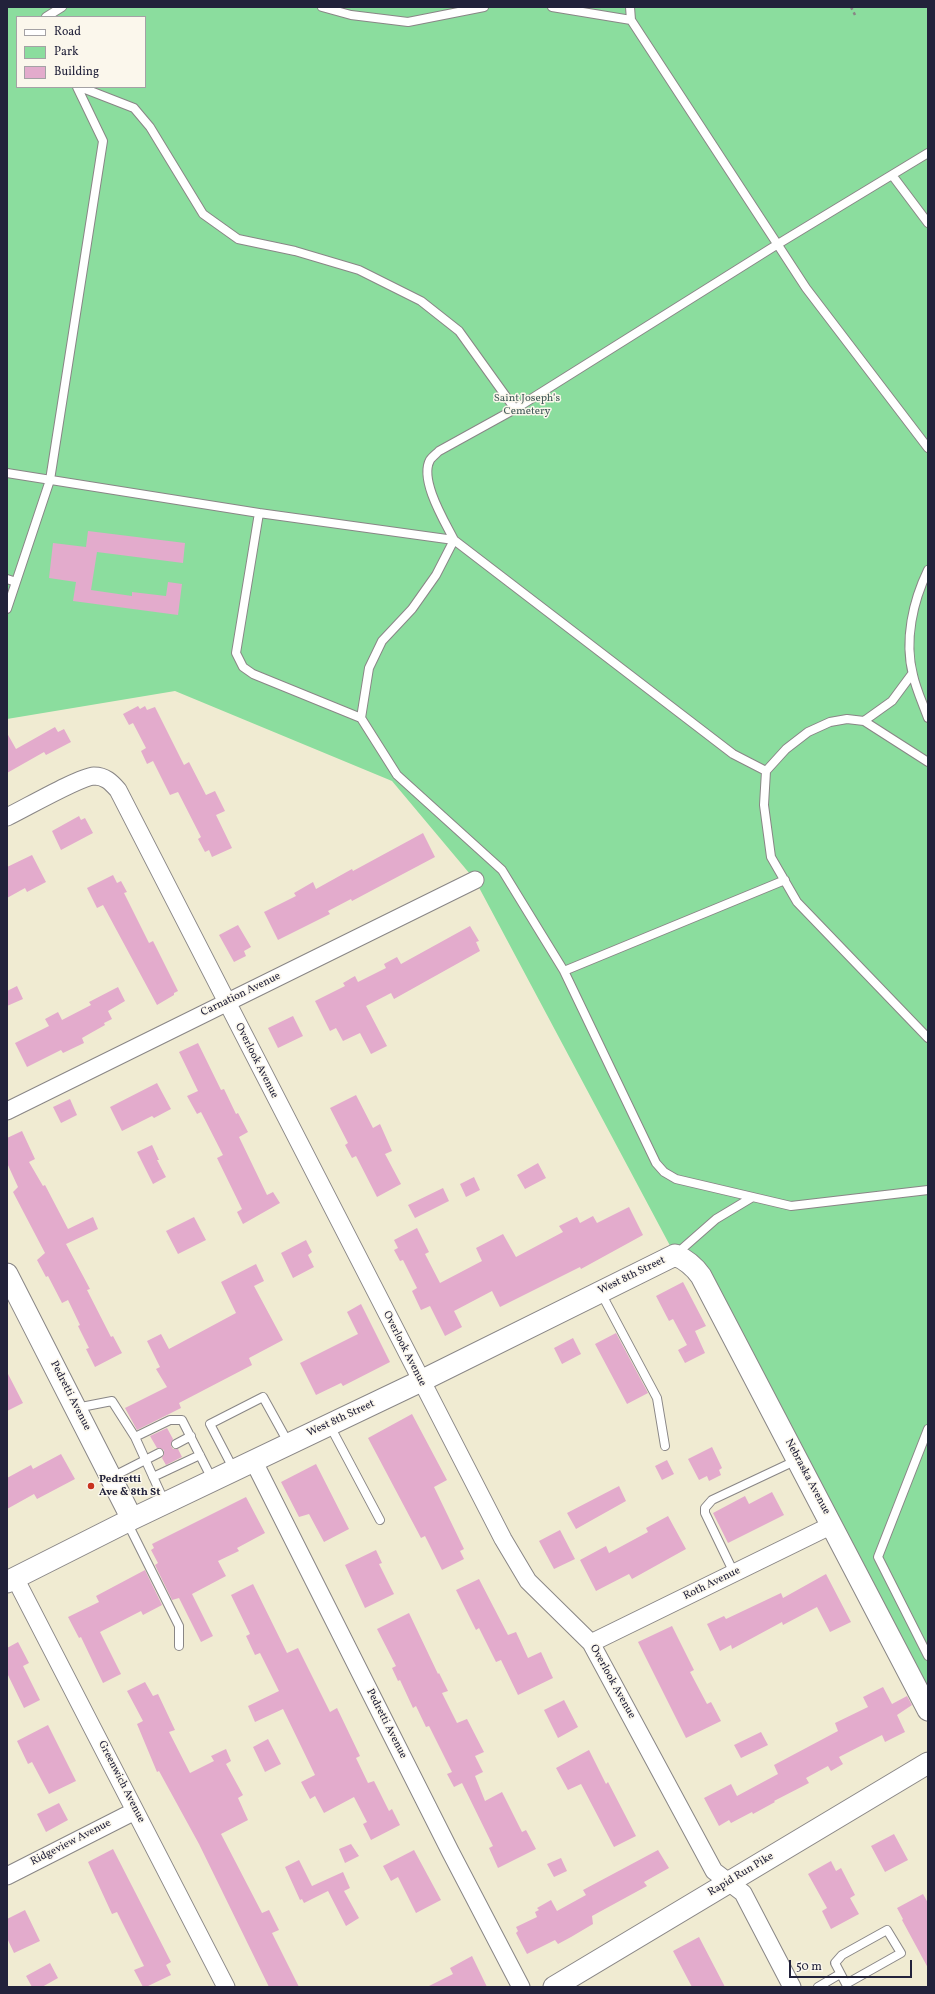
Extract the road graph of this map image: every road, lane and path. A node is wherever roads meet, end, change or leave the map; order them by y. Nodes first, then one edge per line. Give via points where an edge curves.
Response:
1 (62, 7) edge
2 (322, 7) edge
3 (484, 7) edge
4 (552, 7) edge
5 (630, 7) edge
6 (851, 7) edge
7 (856, 15) dead end
8 (48, 16) edge
9 (631, 20) junction
10 (77, 88) edge
11 (83, 88) edge
12 (928, 153) edge
13 (892, 175) junction
14 (928, 223) edge
15 (778, 244) junction
16 (515, 409) junction
17 (928, 448) edge
18 (7, 473) edge
19 (50, 480) junction
20 (259, 513) junction
21 (454, 540) junction
22 (928, 570) edge
23 (7, 580) edge
24 (16, 582) junction
25 (7, 609) edge
26 (912, 674) junction
27 (361, 718) junction
28 (928, 718) edge
29 (864, 721) junction
30 (928, 762) edge
31 (766, 772) junction
32 (7, 817) edge
33 (475, 880) dead end
34 (785, 880) junction
35 (564, 971) junction
36 (226, 1002) junction
37 (928, 1038) edge
38 (7, 1111) edge
39 (928, 1190) edge
40 (751, 1198) junction
41 (675, 1255) junction
42 (7, 1274) edge
43 (601, 1292) junction
44 (421, 1381) junction
45 (76, 1408) junction
46 (329, 1425) junction
47 (928, 1429) edge
48 (191, 1436) junction
49 (135, 1437) junction
50 (176, 1444) dead end
51 (288, 1444) junction
52 (665, 1446) dead end
53 (159, 1453) dead end
54 (200, 1455) junction
55 (145, 1460) junction
56 (253, 1460) junction
57 (798, 1460) junction
58 (234, 1470) junction
59 (153, 1477) junction
60 (111, 1478) junction
61 (213, 1480) junction
62 (165, 1503) junction
63 (129, 1520) junction
64 (380, 1520) dead end
65 (832, 1525) junction
66 (734, 1573) junction
67 (11, 1580) edge
68 (591, 1643) junction
69 (179, 1646) dead end
70 (928, 1656) edge
71 (928, 1710) edge
72 (928, 1763) edge
73 (135, 1811) junction
74 (7, 1876) edge
75 (730, 1882) junction
76 (840, 1974) junction
77 (226, 1987) edge
78 (521, 1987) edge
79 (554, 1987) edge
80 (792, 1987) edge
81 (818, 1987) edge

1 - 8 lane
2 - 3 lane via 351,15 408,22
4 - 9 lane
5 - 9 lane
6 - 7 path
9 - 15 lane
10 - 19 lane via 103,142
11 - 16 lane via 134,108 150,127 203,214 238,239 295,251 359,270 421,301 459,331
12 - 13 lane
13 - 14 lane
13 - 15 lane
15 - 16 lane
15 - 17 lane via 806,288
16 - 21 lane via 439,451 430,461 430,489
18 - 19 lane
19 - 20 lane
19 - 24 lane
20 - 21 lane
20 - 27 lane via 236,653 243,667 253,674
21 - 27 lane via 436,575 412,609 382,642 370,668
21 - 31 lane via 733,754
22 - 26 lane via 920,587 909,635
23 - 24 lane
24 - 25 lane
26 - 28 lane
26 - 29 lane via 892,701
27 - 35 lane via 398,775 502,870
29 - 30 lane
29 - 31 lane via 847,719 830,722 808,732 786,749
31 - 34 lane via 764,805 771,857
32 - 36 street, Overlook Avenue via 86,778 102,777 110,780 118,790
33 - 36 street, Carnation Avenue
34 - 35 lane
34 - 37 lane via 797,902
35 - 40 lane via 656,1163 664,1172 676,1179
36 - 38 street, Carnation Avenue
36 - 44 street, Overlook Avenue
39 - 40 lane via 791,1206
40 - 41 lane via 716,1219
41 - 43 street, West 8th Street
41 - 57 street, Nebraska Avenue via 684,1259 701,1276
42 - 45 street, Pedretti Avenue
43 - 44 street, West 8th Street
43 - 52 lane via 657,1398
44 - 46 street, West 8th Street
44 - 68 street, Overlook Avenue via 503,1539 528,1581
45 - 49 lane via 112,1401
45 - 60 street, Pedretti Avenue
46 - 51 street, West 8th Street
46 - 64 lane
47 - 70 lane via 878,1557
48 - 49 lane via 182,1420 170,1420
48 - 50 lane
48 - 54 lane
49 - 55 lane
51 - 56 street, West 8th Street
51 - 58 lane via 263,1397 210,1424
53 - 55 lane
54 - 59 lane
54 - 61 lane
55 - 59 lane
55 - 60 lane
56 - 58 street, West 8th Street
56 - 78 street, Pedretti Avenue
57 - 65 street, Nebraska Avenue
57 - 66 lane via 712,1500 705,1508 705,1513
58 - 61 street, West 8th Street
59 - 62 lane
60 - 63 street, Pedretti Avenue
61 - 62 street, West 8th Street
62 - 63 street, West 8th Street
63 - 67 street, West 8th Street
63 - 69 lane via 180,1626
65 - 66 street, Roth Avenue
65 - 71 street, Nebraska Avenue
66 - 68 street, Roth Avenue
67 - 73 street, Greenwich Avenue
68 - 75 street, Overlook Avenue via 714,1871
72 - 75 street, Rapid Run Pike
73 - 74 street, Ridgeview Avenue
73 - 77 street, Greenwich Avenue
75 - 79 street, Rapid Run Pike
75 - 80 street, Overlook Avenue via 743,1893
76 - 76 lane via 846,1984 901,1953 887,1930 842,1955 835,1963
76 - 81 lane

